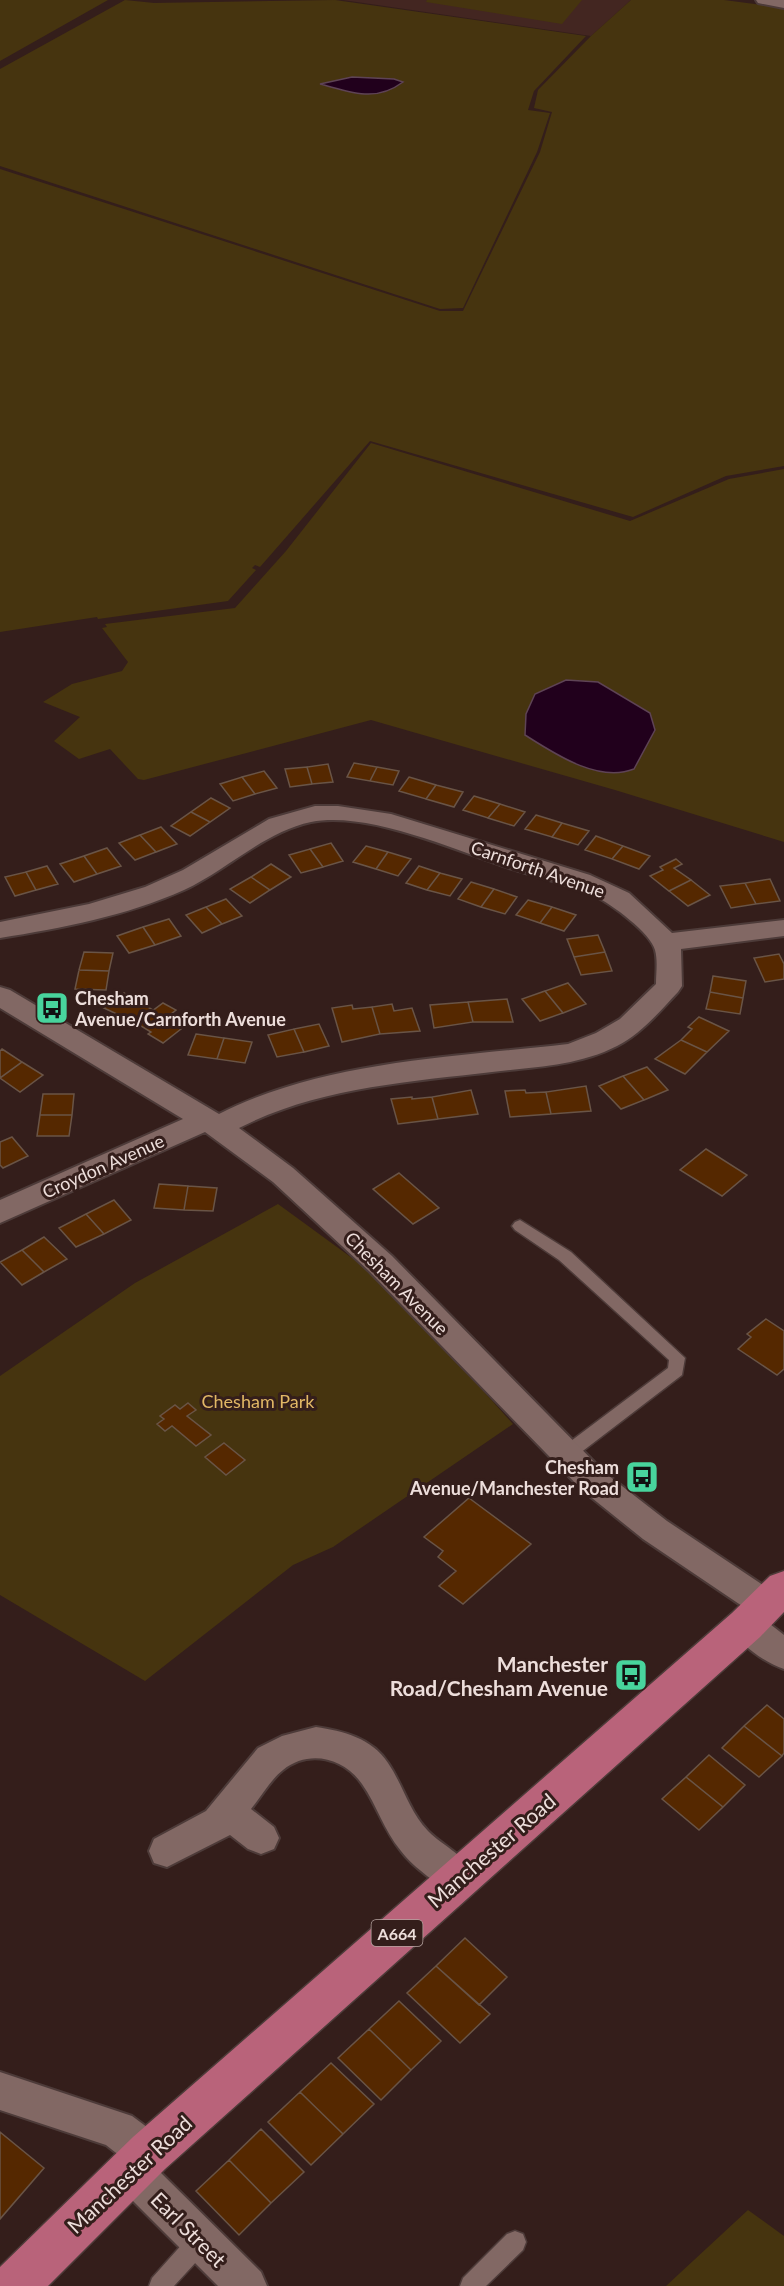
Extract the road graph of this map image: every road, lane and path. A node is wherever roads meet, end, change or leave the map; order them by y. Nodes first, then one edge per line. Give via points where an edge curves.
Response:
1 (764, 0) edge
2 (784, 3) edge
3 (784, 928) edge
4 (0, 930) edge
5 (666, 942) junction
6 (0, 996) edge
7 (212, 1124) junction
8 (0, 1212) edge
9 (520, 1226) dead end
10 (566, 1455) junction
11 (765, 1606) edge
12 (784, 1655) edge
13 (228, 1812) junction
14 (261, 1838) dead end
15 (167, 1851) dead end
16 (459, 1878) junction
17 (0, 2091) edge
18 (140, 2162) junction
19 (201, 2240) junction
20 (515, 2242) dead end
21 (15, 2286) edge
22 (160, 2286) edge
23 (247, 2286) edge
24 (471, 2286) edge

1 - 2 street
3 - 5 street
4 - 5 street, Carnforth Avenue via 136,901 177,884 281,821 316,814 357,814 616,896
5 - 7 street via 669,986 630,1026 606,1040 573,1053 384,1075 295,1094
6 - 7 street, Chesham Avenue
7 - 8 street, Croydon Avenue
7 - 10 street, Chesham Avenue via 283,1175 381,1264
9 - 10 lane via 565,1256 677,1358 676,1371
10 - 11 street, Chesham Avenue via 655,1530
11 - 12 street, Chesham Avenue
11 - 16 main road, Manchester Road / A664
13 - 14 street
13 - 15 street via 205,1831
13 - 16 street via 270,1759 316,1742 340,1746 357,1755 375,1773 383,1794 415,1842
16 - 18 main road, Manchester Road / A664
17 - 18 street, Earl Street via 118,2130
18 - 19 street, Earl Street
18 - 21 main road, Manchester Road / A664
19 - 22 lane
19 - 23 street, Earl Street
20 - 24 lane

